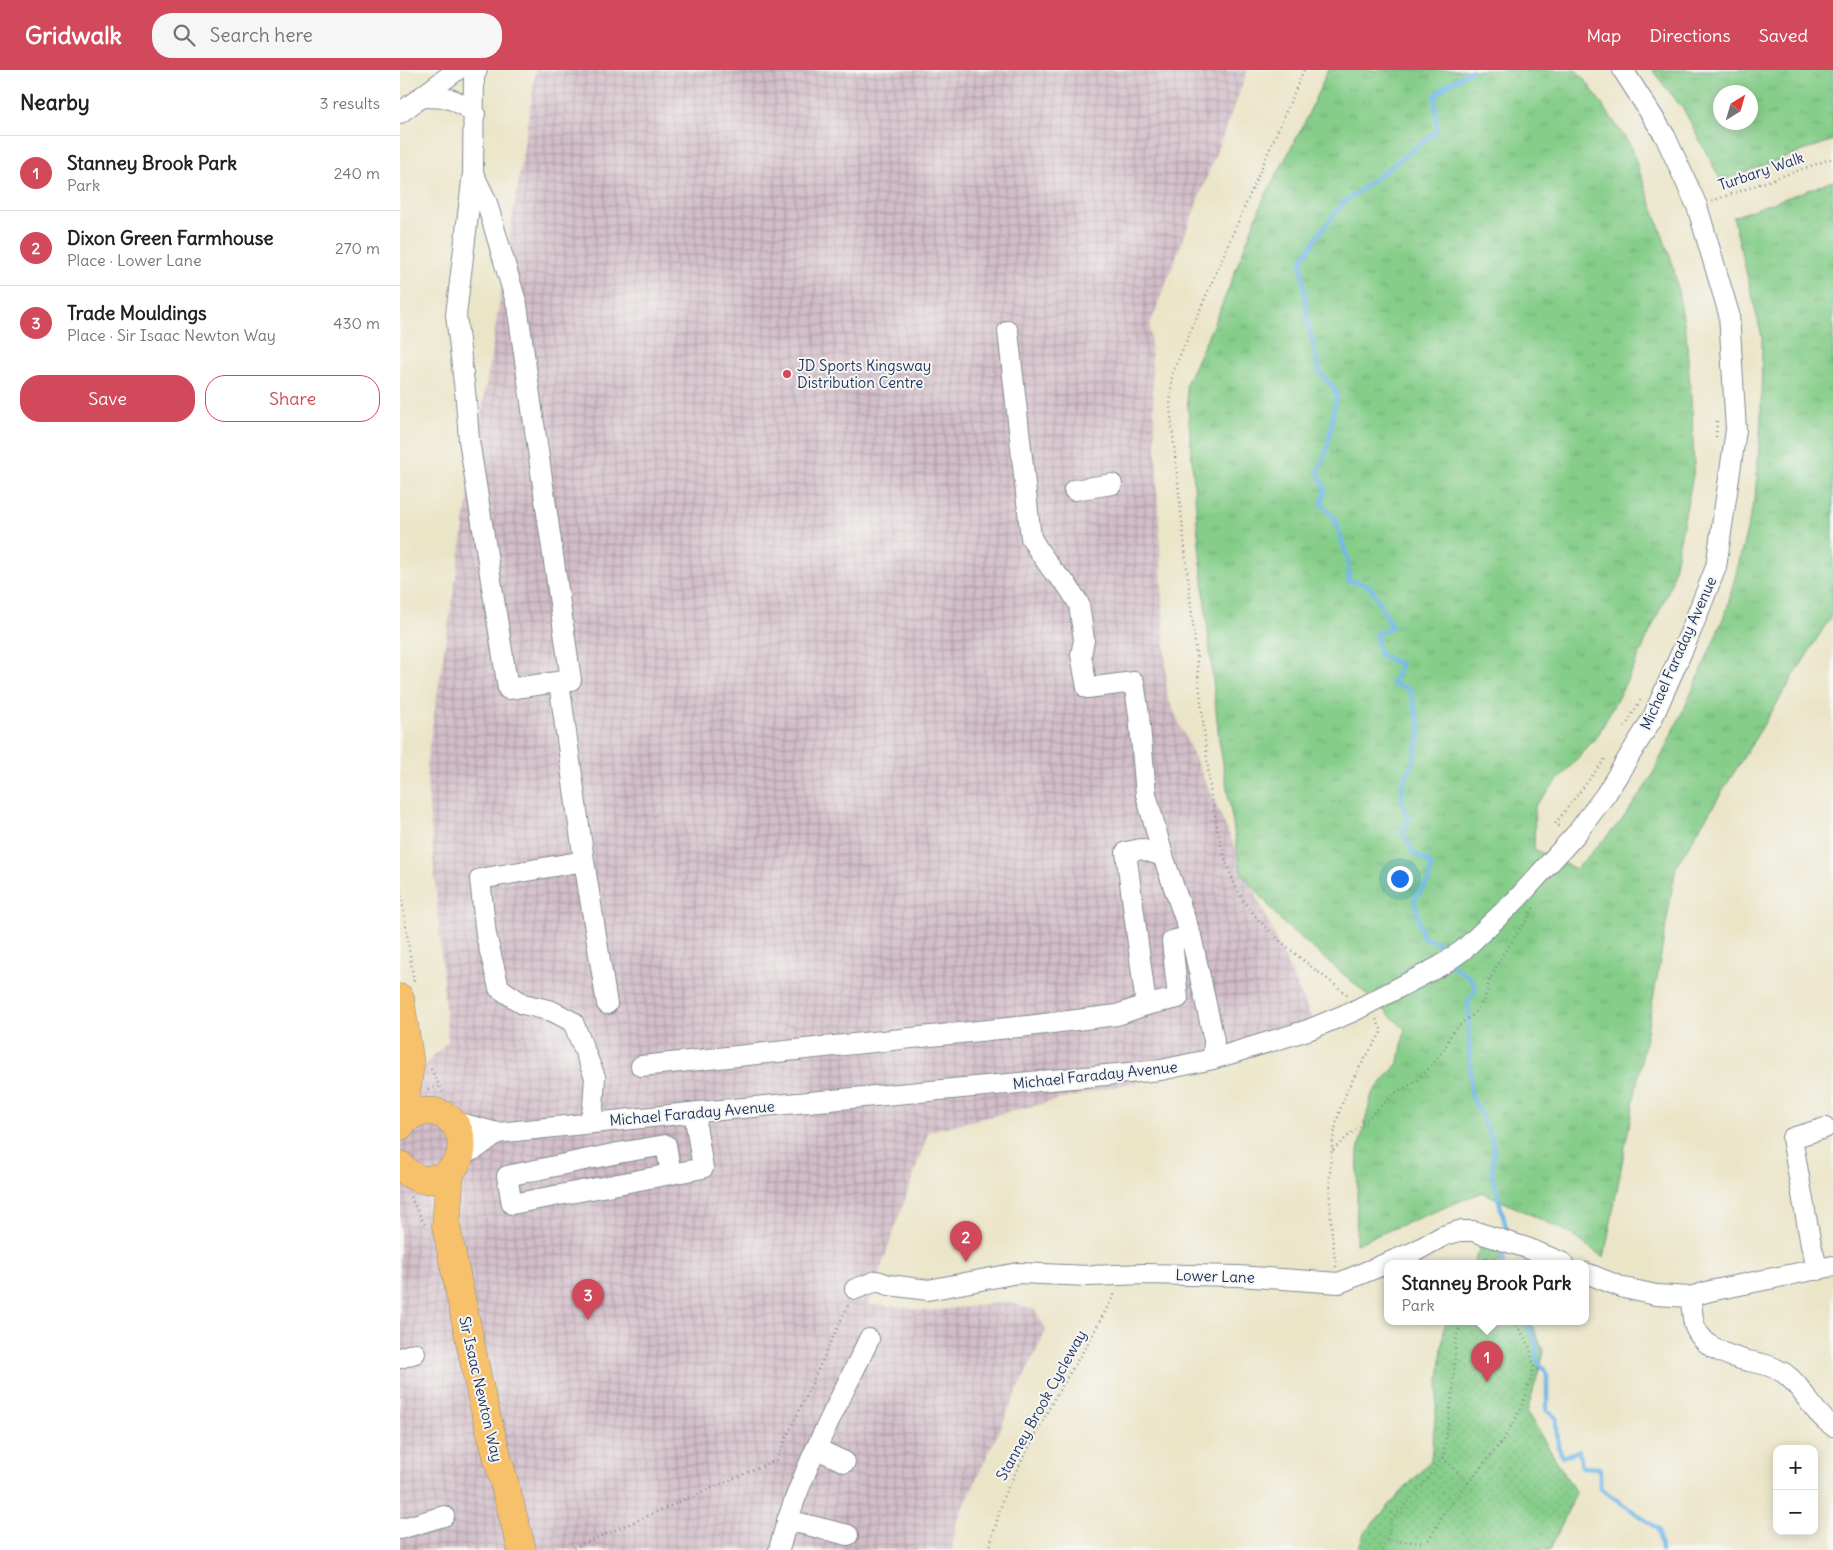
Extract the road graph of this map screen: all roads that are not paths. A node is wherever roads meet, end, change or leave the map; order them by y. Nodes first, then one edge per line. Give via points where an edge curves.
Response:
1 (477, 70) edge
2 (1623, 70) edge
3 (450, 72) edge
4 (421, 97) junction
5 (400, 113) edge
6 (475, 114) junction
7 (473, 174) junction
8 (1008, 331) dead end
9 (1112, 484) dead end
10 (1074, 490) dead end
11 (559, 682) junction
12 (1163, 856) junction
13 (584, 861) junction
14 (1191, 936) junction
15 (400, 998) edge
16 (607, 1004) dead end
17 (1146, 1005) junction
18 (1213, 1059) junction
19 (410, 1064) junction
20 (641, 1066) dead end
21 (698, 1112) junction
22 (446, 1117) junction
23 (589, 1123) junction
24 (401, 1124) edge
25 (1826, 1128) dead end
26 (497, 1133) junction
27 (456, 1163) junction
28 (405, 1170) edge
29 (671, 1174) junction
30 (446, 1226) junction
31 (1395, 1260) edge
32 (1555, 1260) edge
33 (1384, 1264) edge
34 (1826, 1268) edge
35 (1589, 1274) edge
36 (855, 1289) road end
37 (1690, 1297) junction
38 (869, 1339) dead end
39 (1831, 1433) edge
40 (817, 1449) junction
41 (845, 1462) dead end
42 (444, 1516) dead end
43 (787, 1520) junction
44 (400, 1529) edge
45 (848, 1535) dead end
46 (522, 1550) edge
47 (779, 1550) edge

1 - 6 street via 474,76
2 - 18 street, Michael Faraday Avenue via 1665,136 1698,206 1729,314 1736,430 1716,567 1690,633 1652,719 1606,794 1576,834 1517,899 1449,960 1362,1007 1290,1036
3 - 4 street
4 - 5 street
4 - 6 street via 446,97 463,104
6 - 7 street
7 - 11 street via 486,200 518,305 571,680
7 - 11 street via 456,315 469,440 508,688
8 - 12 street via 1031,538 1079,604 1084,640 1081,654 1087,688 1134,682 1146,794
9 - 10 street
11 - 13 street
12 - 14 street
12 - 17 street via 1141,849 1126,852
13 - 16 street
13 - 23 street via 480,879 486,935 499,988 523,1004 552,1011 573,1022 595,1077
14 - 17 street via 1172,941 1178,998
14 - 18 street via 1214,1040
15 - 19 highway
17 - 20 street via 1117,1015 1028,1026
18 - 21 street, Michael Faraday Avenue via 1161,1070
19 - 22 highway
19 - 24 highway
21 - 23 street, Michael Faraday Avenue
21 - 29 street via 696,1125 703,1168
22 - 24 highway via 430,1111 419,1112
22 - 26 street
22 - 27 highway, Sir Isaac Newton Way via 461,1137
23 - 26 street, Michael Faraday Avenue
25 - 34 street via 1792,1138 1811,1245
26 - 27 street
27 - 28 highway via 440,1177 429,1180
27 - 30 highway, Sir Isaac Newton Way
28 - 30 highway, Sir Isaac Newton Way
29 - 29 street via 512,1204 507,1176 666,1145
30 - 46 highway, Sir Isaac Newton Way via 482,1399
31 - 32 street, Lower Lane via 1442,1236 1473,1231
33 - 36 street, Lower Lane via 1339,1283 1238,1276 1018,1273 928,1290 889,1285 877,1280
34 - 37 street
35 - 37 street via 1632,1290
37 - 39 street via 1694,1325 1709,1345 1720,1353 1772,1366 1784,1373 1796,1384
38 - 40 street
40 - 41 street
40 - 43 street
42 - 44 street
43 - 45 street
43 - 47 street

